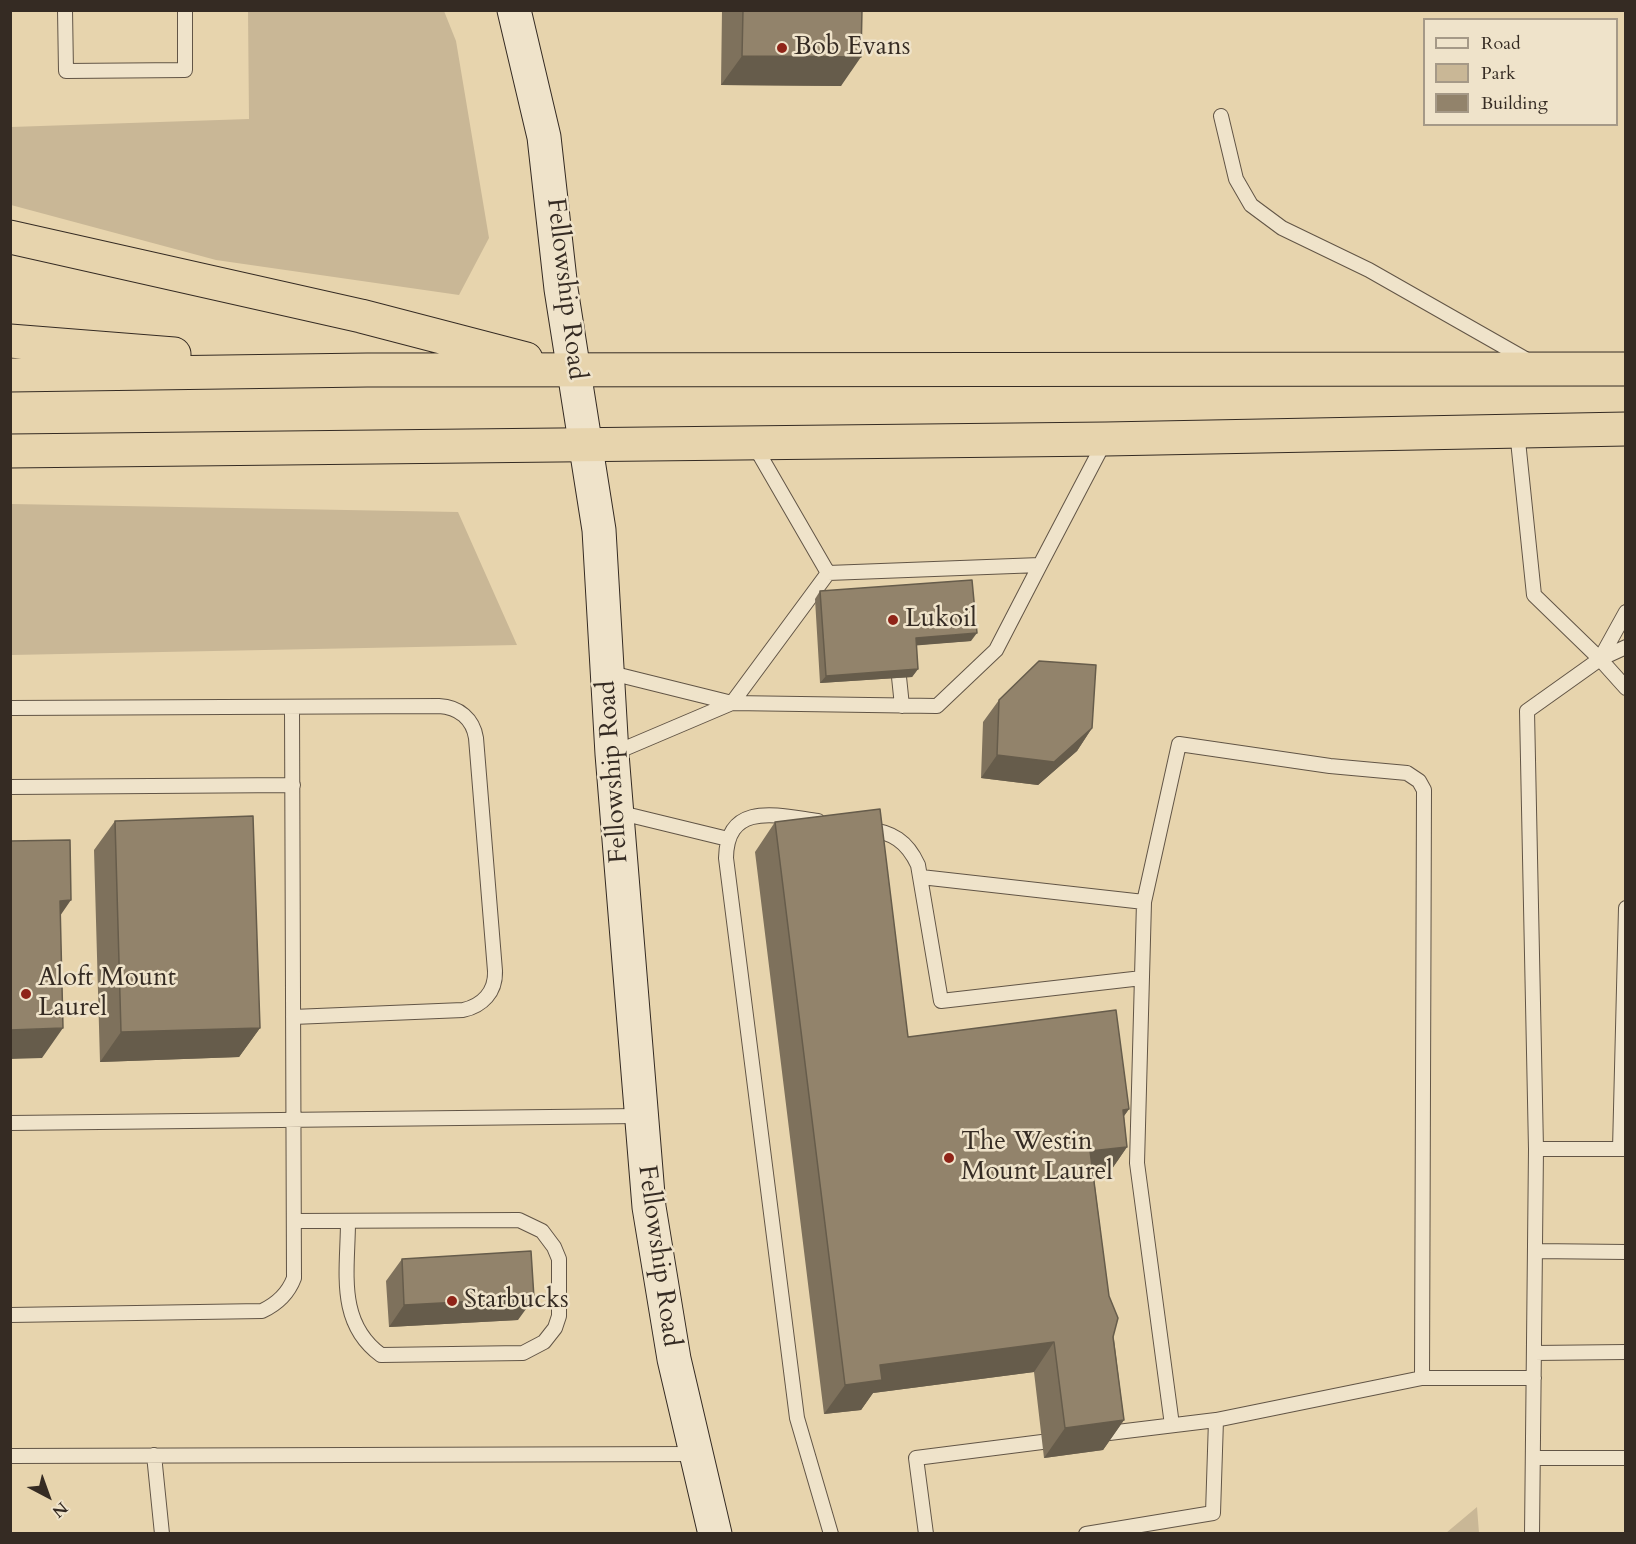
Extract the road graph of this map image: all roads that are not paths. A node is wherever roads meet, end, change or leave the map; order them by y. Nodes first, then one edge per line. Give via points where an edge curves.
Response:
1 (65, 10) edge
2 (184, 10) edge
3 (514, 10) edge
4 (1221, 116) dead end
5 (10, 237) edge
6 (10, 341) edge
7 (1626, 369) edge
8 (367, 370) junction
9 (1544, 370) junction
10 (574, 371) junction
11 (10, 375) edge
12 (1626, 429) edge
13 (1517, 431) junction
14 (1106, 439) junction
15 (753, 443) junction
16 (587, 446) junction
17 (10, 451) edge
18 (1040, 565) junction
19 (828, 573) junction
20 (1626, 612) edge
21 (1626, 647) edge
22 (1600, 659) junction
23 (607, 672) junction
24 (899, 677) edge
25 (1626, 688) edge
26 (732, 703) junction
27 (292, 706) junction
28 (902, 706) junction
29 (10, 708) edge
30 (612, 754) junction
31 (292, 785) junction
32 (10, 787) edge
33 (616, 812) junction
34 (832, 824) edge
35 (854, 827) edge
36 (728, 839) junction
37 (921, 878) junction
38 (1144, 902) junction
39 (1626, 908) edge
40 (1142, 978) junction
41 (293, 1017) junction
42 (639, 1116) junction
43 (293, 1121) junction
44 (10, 1123) edge
45 (1536, 1149) junction
46 (1623, 1149) edge
47 (294, 1221) junction
48 (348, 1221) junction
49 (1535, 1251) junction
50 (1626, 1252) edge
51 (10, 1315) edge
52 (1626, 1352) edge
53 (1534, 1353) junction
54 (1422, 1378) junction
55 (1534, 1378) junction
56 (1216, 1420) junction
57 (1172, 1425) junction
58 (1101, 1434) edge
59 (1042, 1442) dead end
60 (694, 1454) junction
61 (154, 1455) junction
62 (10, 1456) edge
63 (1533, 1458) junction
64 (1626, 1458) edge
65 (162, 1533) edge
66 (715, 1533) edge
67 (831, 1533) edge
68 (926, 1533) edge
69 (1086, 1533) edge
70 (1532, 1533) edge

1 - 2 lane via 66,71 185,70
3 - 10 street, Fellowship Road via 544,138
4 - 9 lane via 1236,179 1251,205 1282,228 1369,270
5 - 10 highway via 361,316
6 - 8 highway
7 - 9 highway
8 - 10 highway
8 - 11 highway
9 - 10 highway
10 - 16 street, Fellowship Road
12 - 13 highway
13 - 14 highway
13 - 22 lane via 1534,595
14 - 15 highway
14 - 18 lane
15 - 16 highway
15 - 19 lane
16 - 17 highway
16 - 23 street, Fellowship Road via 599,530
18 - 19 lane via 892,576
18 - 28 lane via 996,650 937,706
19 - 26 lane
20 - 22 lane
21 - 22 lane
22 - 25 lane
22 - 45 lane via 1527,711
23 - 26 lane
23 - 30 street, Fellowship Road
24 - 28 lane
26 - 28 lane
26 - 30 lane
27 - 29 lane
27 - 31 lane
27 - 41 lane via 443,706 456,709 468,719 476,738 496,976 483,1002 467,1009
30 - 33 street, Fellowship Road
31 - 32 lane
31 - 41 lane
33 - 36 lane
33 - 42 street, Fellowship Road
34 - 36 lane via 756,814 736,827
35 - 37 lane via 893,835 912,853
36 - 67 lane via 726,858 797,1418
37 - 38 lane
37 - 40 lane via 941,1001
38 - 40 lane
38 - 54 lane via 1179,744 1407,773 1422,785
39 - 46 lane
40 - 57 lane via 1137,1163
41 - 43 lane
42 - 43 lane
42 - 60 street, Fellowship Road via 661,1284
43 - 44 lane
43 - 47 lane
45 - 46 lane
45 - 49 lane
47 - 48 lane
47 - 51 lane via 294,1278 282,1298 262,1311
48 - 48 lane via 519,1220 542,1232 555,1247 559,1259 559,1316 555,1328 544,1342 523,1353 381,1355 359,1334 350,1312
49 - 50 lane
49 - 53 lane
52 - 53 lane
53 - 55 lane
54 - 55 lane
54 - 56 lane
55 - 63 lane
56 - 57 lane
56 - 69 lane via 1213,1513
57 - 58 lane
59 - 68 lane via 916,1458
60 - 61 lane
60 - 66 street, Fellowship Road
61 - 62 lane
61 - 65 lane
63 - 64 lane
63 - 70 lane

